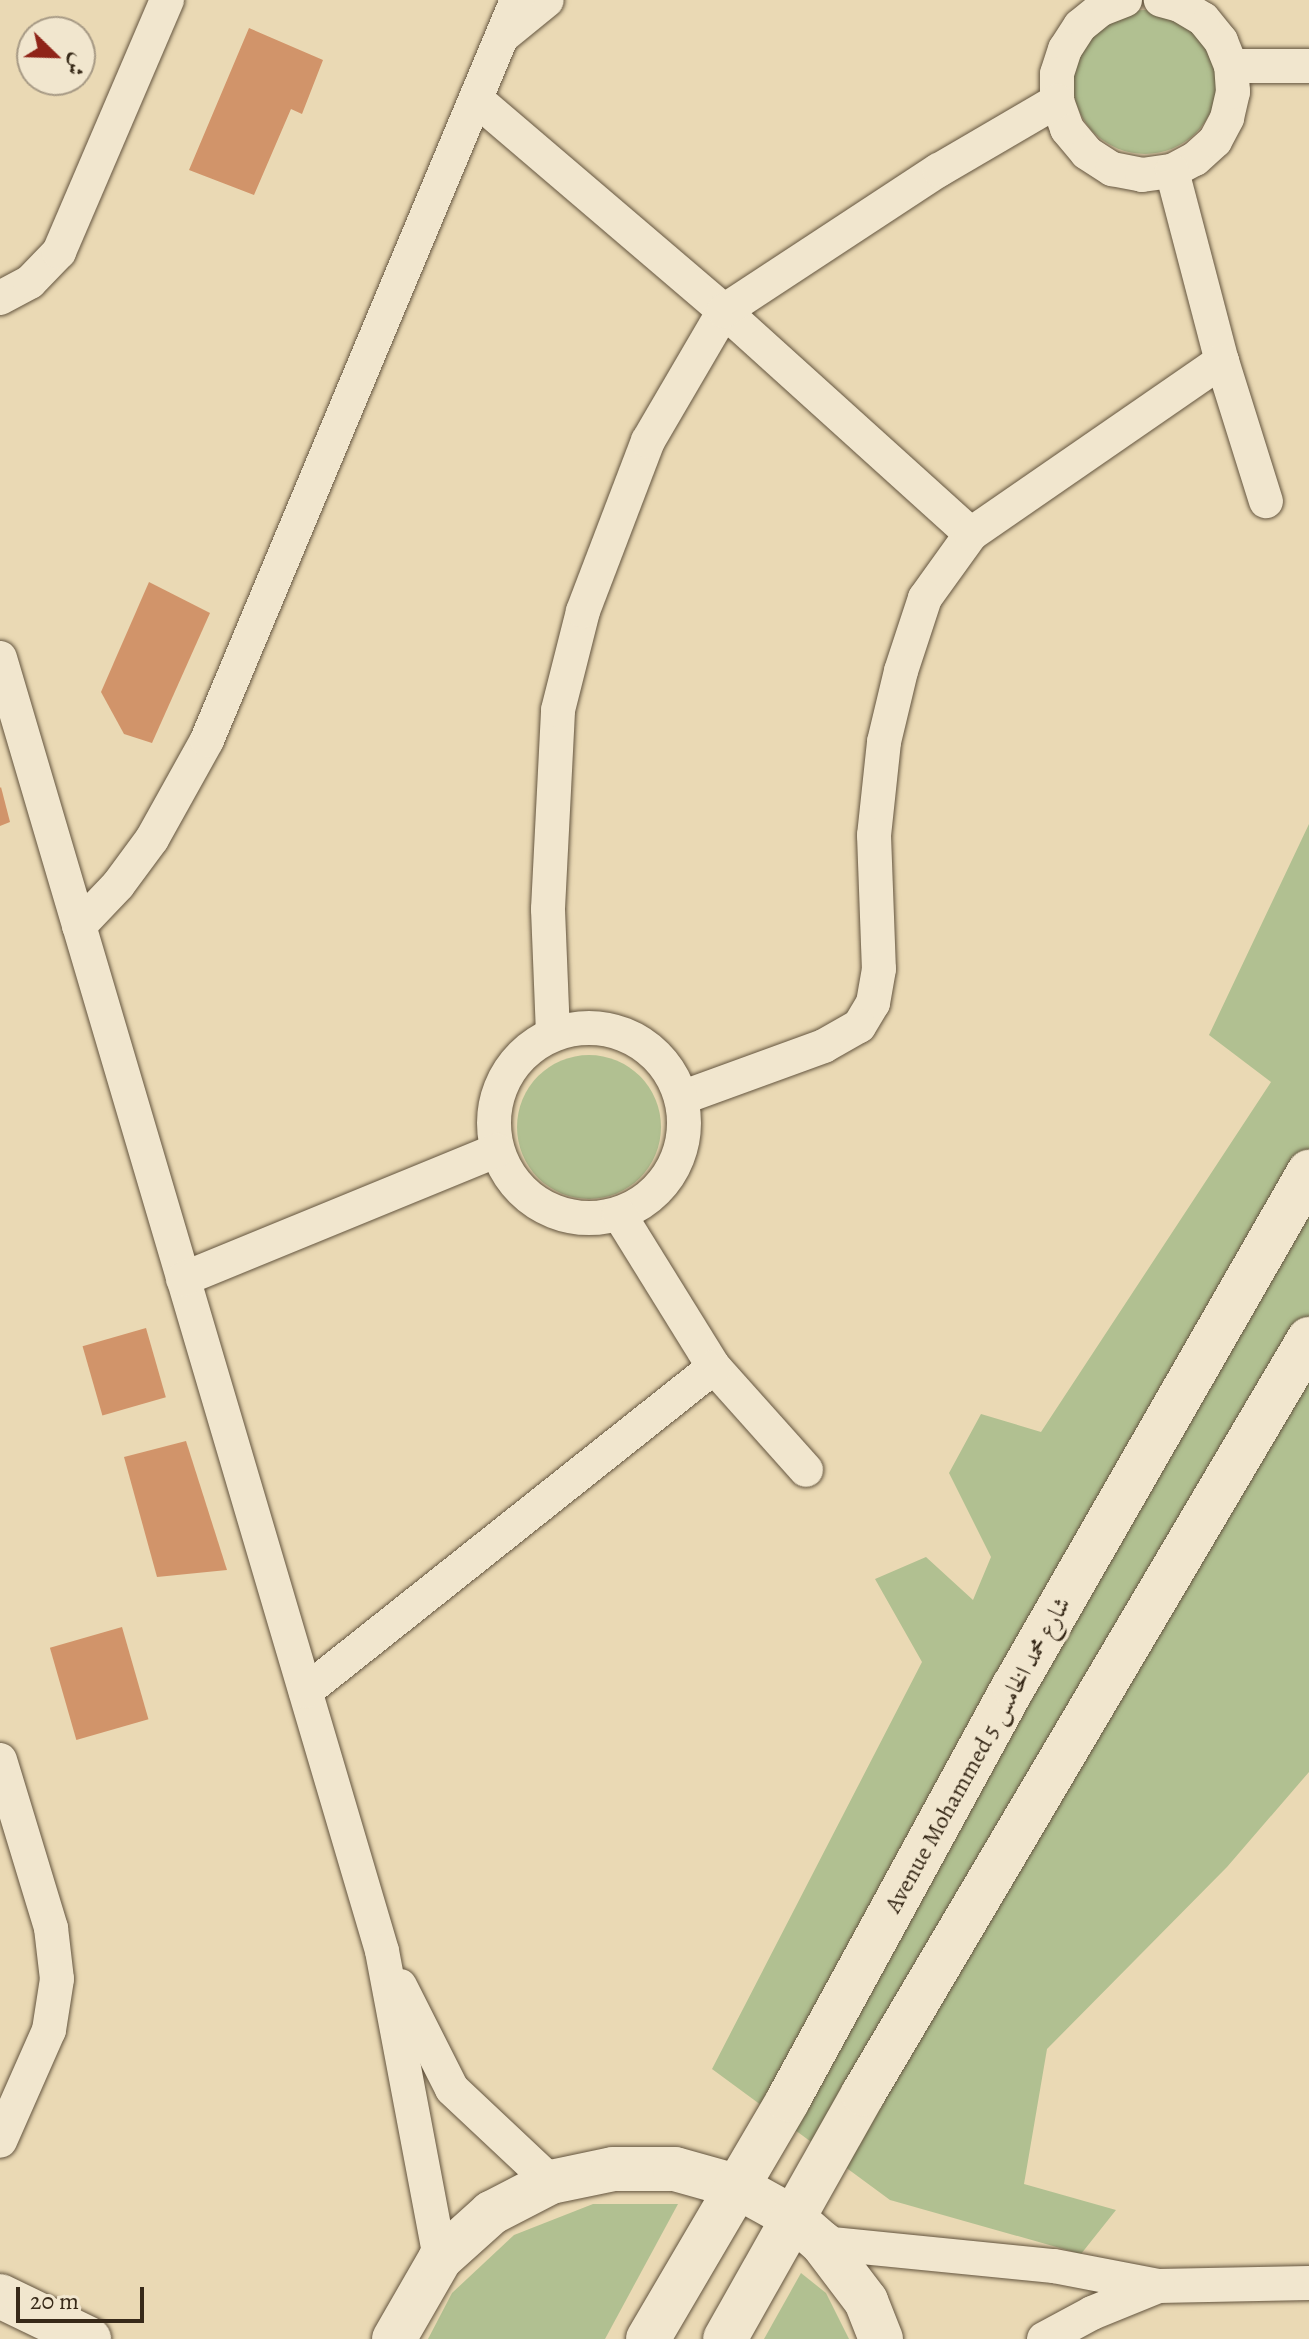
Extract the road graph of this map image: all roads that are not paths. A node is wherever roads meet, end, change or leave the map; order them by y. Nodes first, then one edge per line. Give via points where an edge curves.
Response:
1 (167, 0) edge
2 (517, 0) edge
3 (547, 0) edge
4 (1125, 0) edge
5 (1161, 0) edge
6 (501, 38) junction
7 (1231, 66) junction
8 (1309, 66) edge
9 (476, 99) junction
10 (1057, 101) junction
11 (1172, 171) junction
12 (0, 298) edge
13 (724, 311) junction
14 (1222, 361) junction
15 (1266, 501) dead end
16 (971, 534) junction
17 (0, 658) edge
18 (79, 926) junction
19 (553, 1034) junction
20 (681, 1098) junction
21 (497, 1150) junction
22 (1309, 1172) edge
23 (619, 1214) junction
24 (183, 1279) junction
25 (1309, 1339) edge
26 (714, 1367) junction
27 (806, 1470) dead end
28 (306, 1691) junction
29 (0, 1760) edge
30 (16, 1863) edge
31 (382, 1951) junction
32 (0, 2141) edge
33 (551, 2182) junction
34 (736, 2186) junction
35 (807, 2230) junction
36 (440, 2259) junction
37 (1309, 2283) edge
38 (1158, 2286) junction
39 (0, 2296) edge
40 (89, 2339) edge
41 (394, 2339) edge
42 (648, 2339) edge
43 (725, 2339) edge
44 (881, 2339) edge
45 (1044, 2339) edge

1 - 12 street via 59,252 30,282
2 - 6 street
3 - 6 street
4 - 10 street via 1101,9 1080,26 1057,74
5 - 7 street via 1203,19 1221,41
6 - 9 street
7 - 8 street
7 - 11 street via 1233,92 1215,141
9 - 13 street
9 - 18 street via 207,740 152,839
10 - 11 street via 1067,129 1087,153 1112,169 1142,175
10 - 13 street via 939,170
11 - 14 street
13 - 16 street
13 - 19 street via 648,441 583,611 558,710 548,909
14 - 15 street
14 - 16 street
16 - 20 street via 925,598 884,742 874,835 879,969 873,1003 859,1026 824,1046
17 - 18 street
18 - 24 street
19 - 20 street via 584,1027 645,1046 668,1069
19 - 21 street via 529,1048 497,1095
20 - 23 street via 684,1126 665,1180 645,1201
21 - 23 street via 510,1178 545,1207 589,1219
21 - 24 street
22 - 34 main road, Avenue Mohammed 5 شارع محمد الخامس via 1021,1672 795,2088
23 - 26 street
24 - 28 street
25 - 35 main road
26 - 27 street
26 - 28 street
28 - 31 street
29 - 30 street
30 - 32 street via 56,1953 55,2004
31 - 33 street via 452,2089
31 - 36 street
33 - 34 main road via 613,2169 675,2169
33 - 36 main road via 491,2213
34 - 35 main road
34 - 42 main road, Avenue Mohammed 5 شارع محمد الخامس
35 - 38 street
35 - 43 main road
35 - 44 main road via 866,2301
36 - 41 main road
37 - 38 street
38 - 45 street
39 - 40 main road

